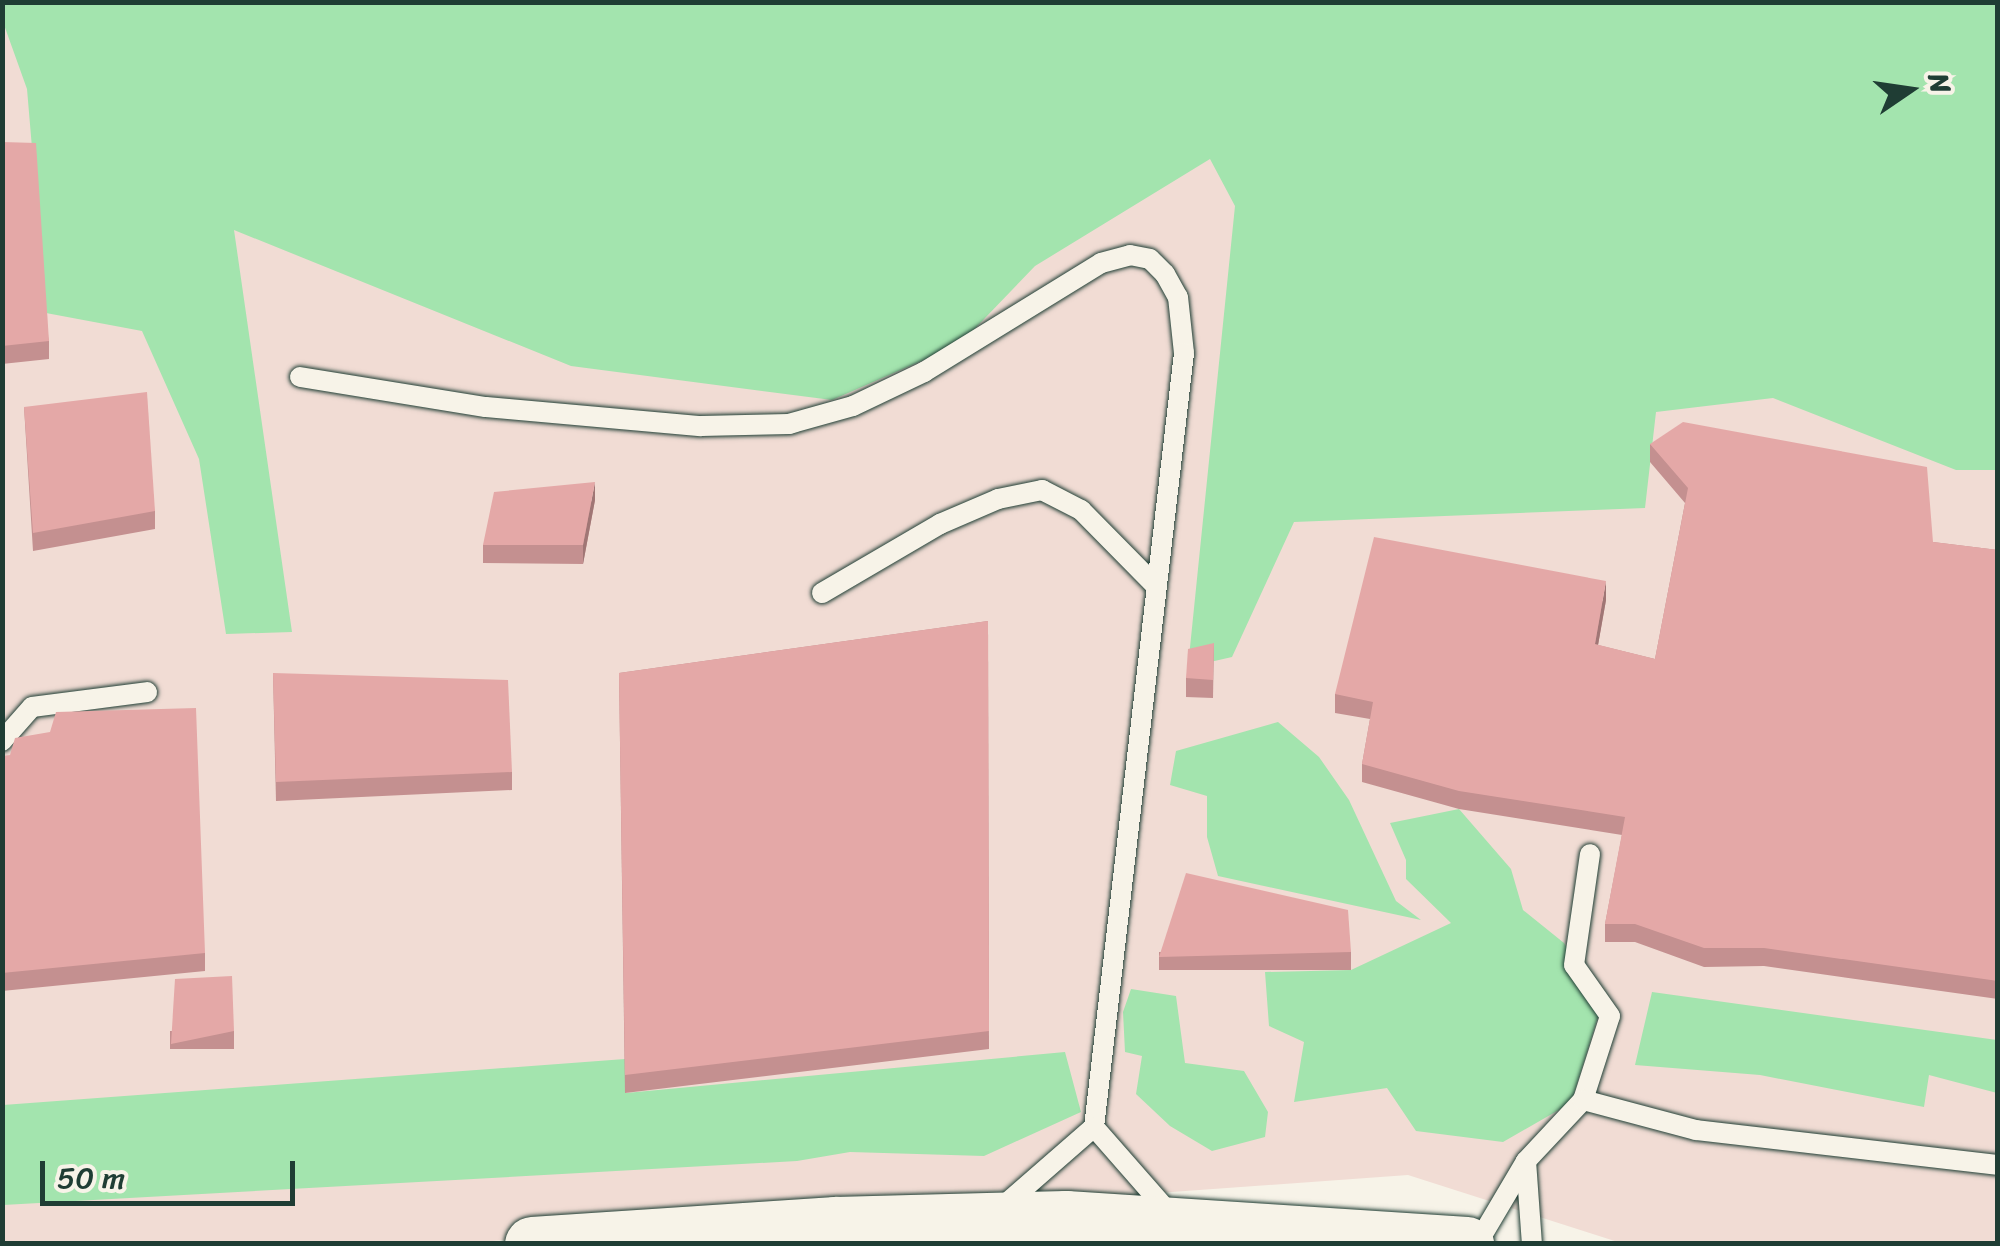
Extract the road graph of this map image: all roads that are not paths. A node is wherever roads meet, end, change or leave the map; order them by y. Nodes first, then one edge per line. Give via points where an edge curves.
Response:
1 (300, 377) dead end
2 (1156, 586) junction
3 (822, 593) dead end
4 (147, 692) dead end
5 (2, 741) edge
6 (1590, 854) dead end
7 (1583, 1100) junction
8 (1094, 1127) junction
9 (1526, 1161) junction
10 (1998, 1165) edge
11 (988, 1219) junction
12 (1176, 1220) junction
13 (532, 1244) edge
14 (1466, 1244) edge
15 (1477, 1244) edge
16 (1532, 1244) edge

1 - 2 lane via 486,407 701,426 789,424 854,406 924,372 1101,263 1130,255 1150,259 1178,298 1184,353
2 - 3 lane via 1081,510 1042,490 998,498 940,524
2 - 8 lane
4 - 5 lane via 32,707
6 - 7 lane via 1574,966 1610,1016
7 - 9 lane
7 - 10 lane via 1696,1130
8 - 11 lane
8 - 12 lane
9 - 15 lane
9 - 16 lane
11 - 12 main road
11 - 13 main road
12 - 14 main road

